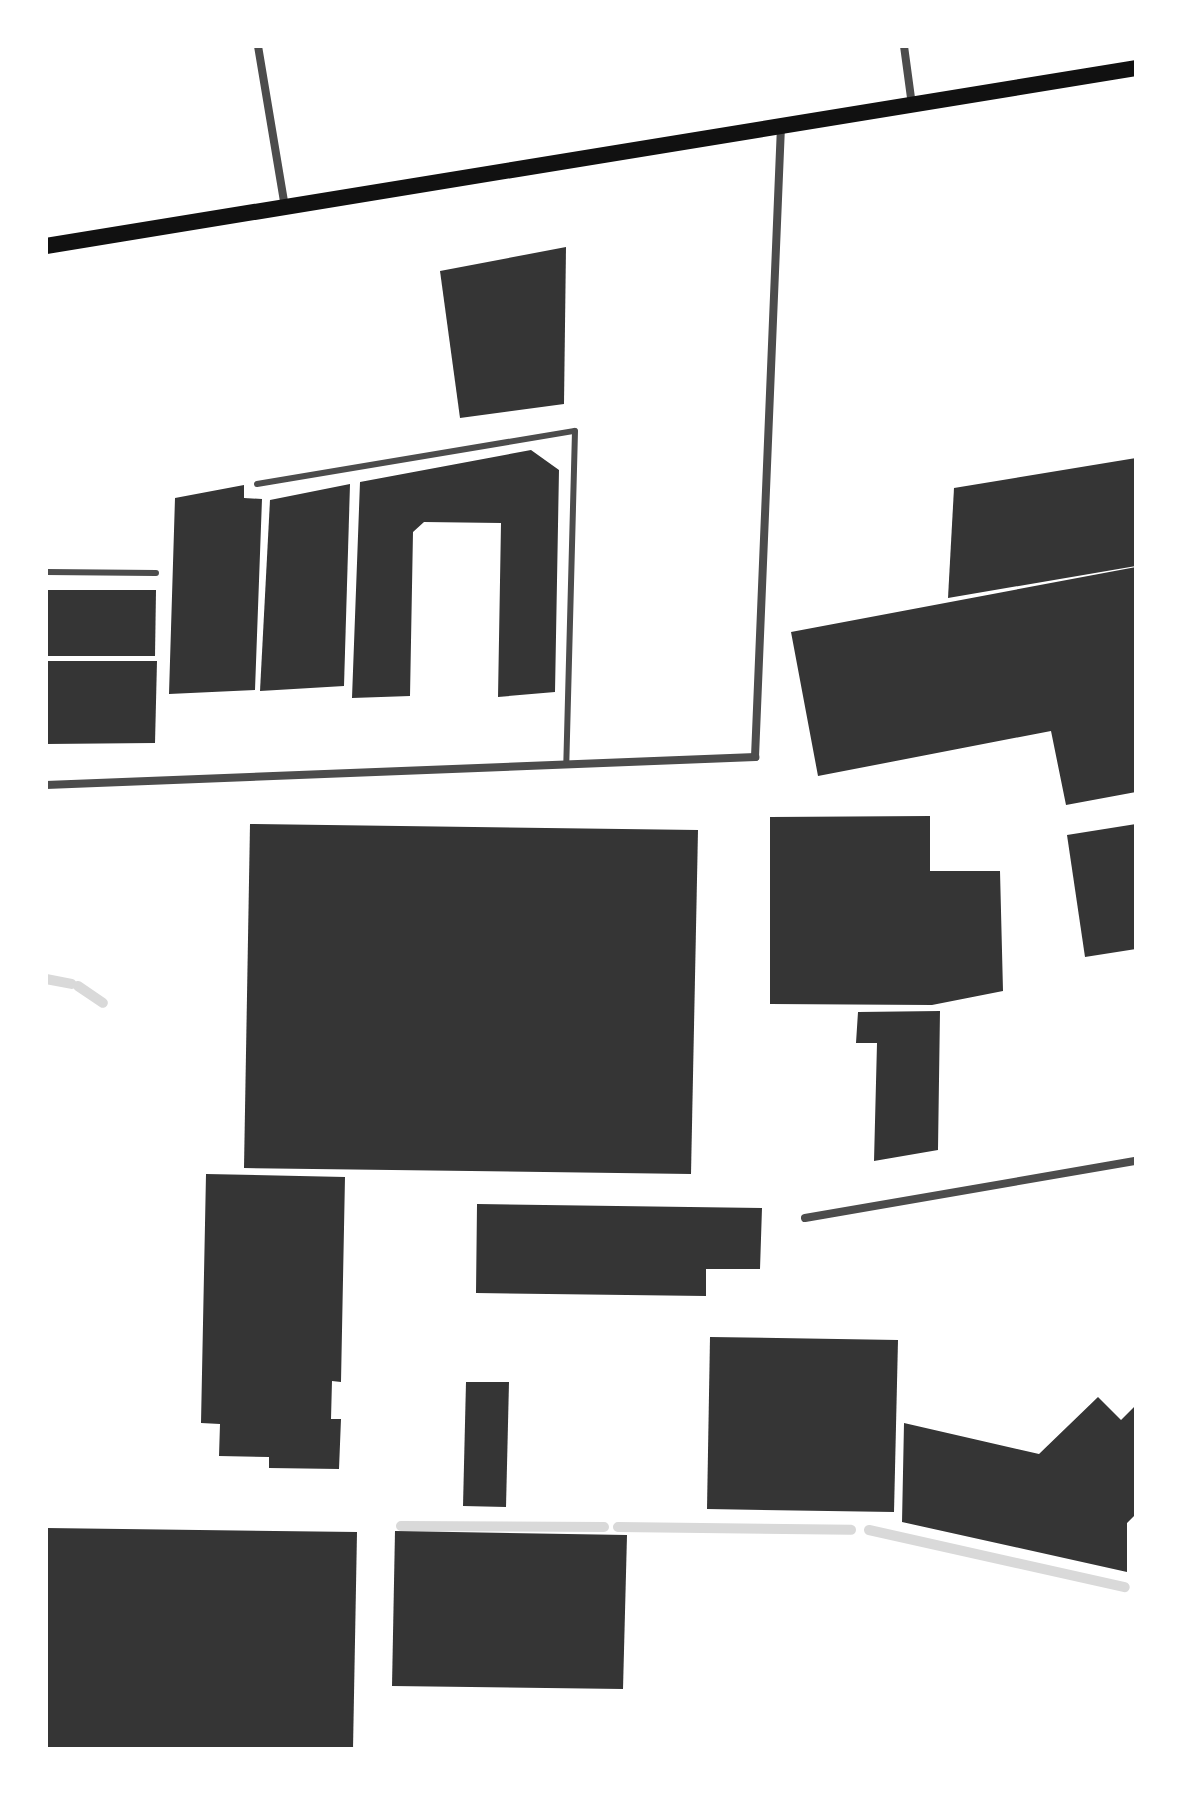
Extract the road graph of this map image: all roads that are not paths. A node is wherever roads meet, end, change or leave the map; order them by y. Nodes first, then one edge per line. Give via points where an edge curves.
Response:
1 (258, 46) edge
2 (904, 46) edge
3 (1136, 68) edge
4 (912, 105) junction
5 (781, 126) junction
6 (285, 207) junction
7 (46, 246) edge
8 (257, 484) dead end
9 (46, 572) edge
10 (156, 573) dead end
11 (566, 765) junction
12 (46, 785) edge
13 (1136, 1161) edge
14 (805, 1218) dead end

1 - 6 street
2 - 4 street
3 - 4 main road
4 - 5 main road
5 - 6 main road
5 - 11 street via 755,757
6 - 7 main road
8 - 11 lane via 575,431
9 - 10 lane
11 - 12 street
13 - 14 street

